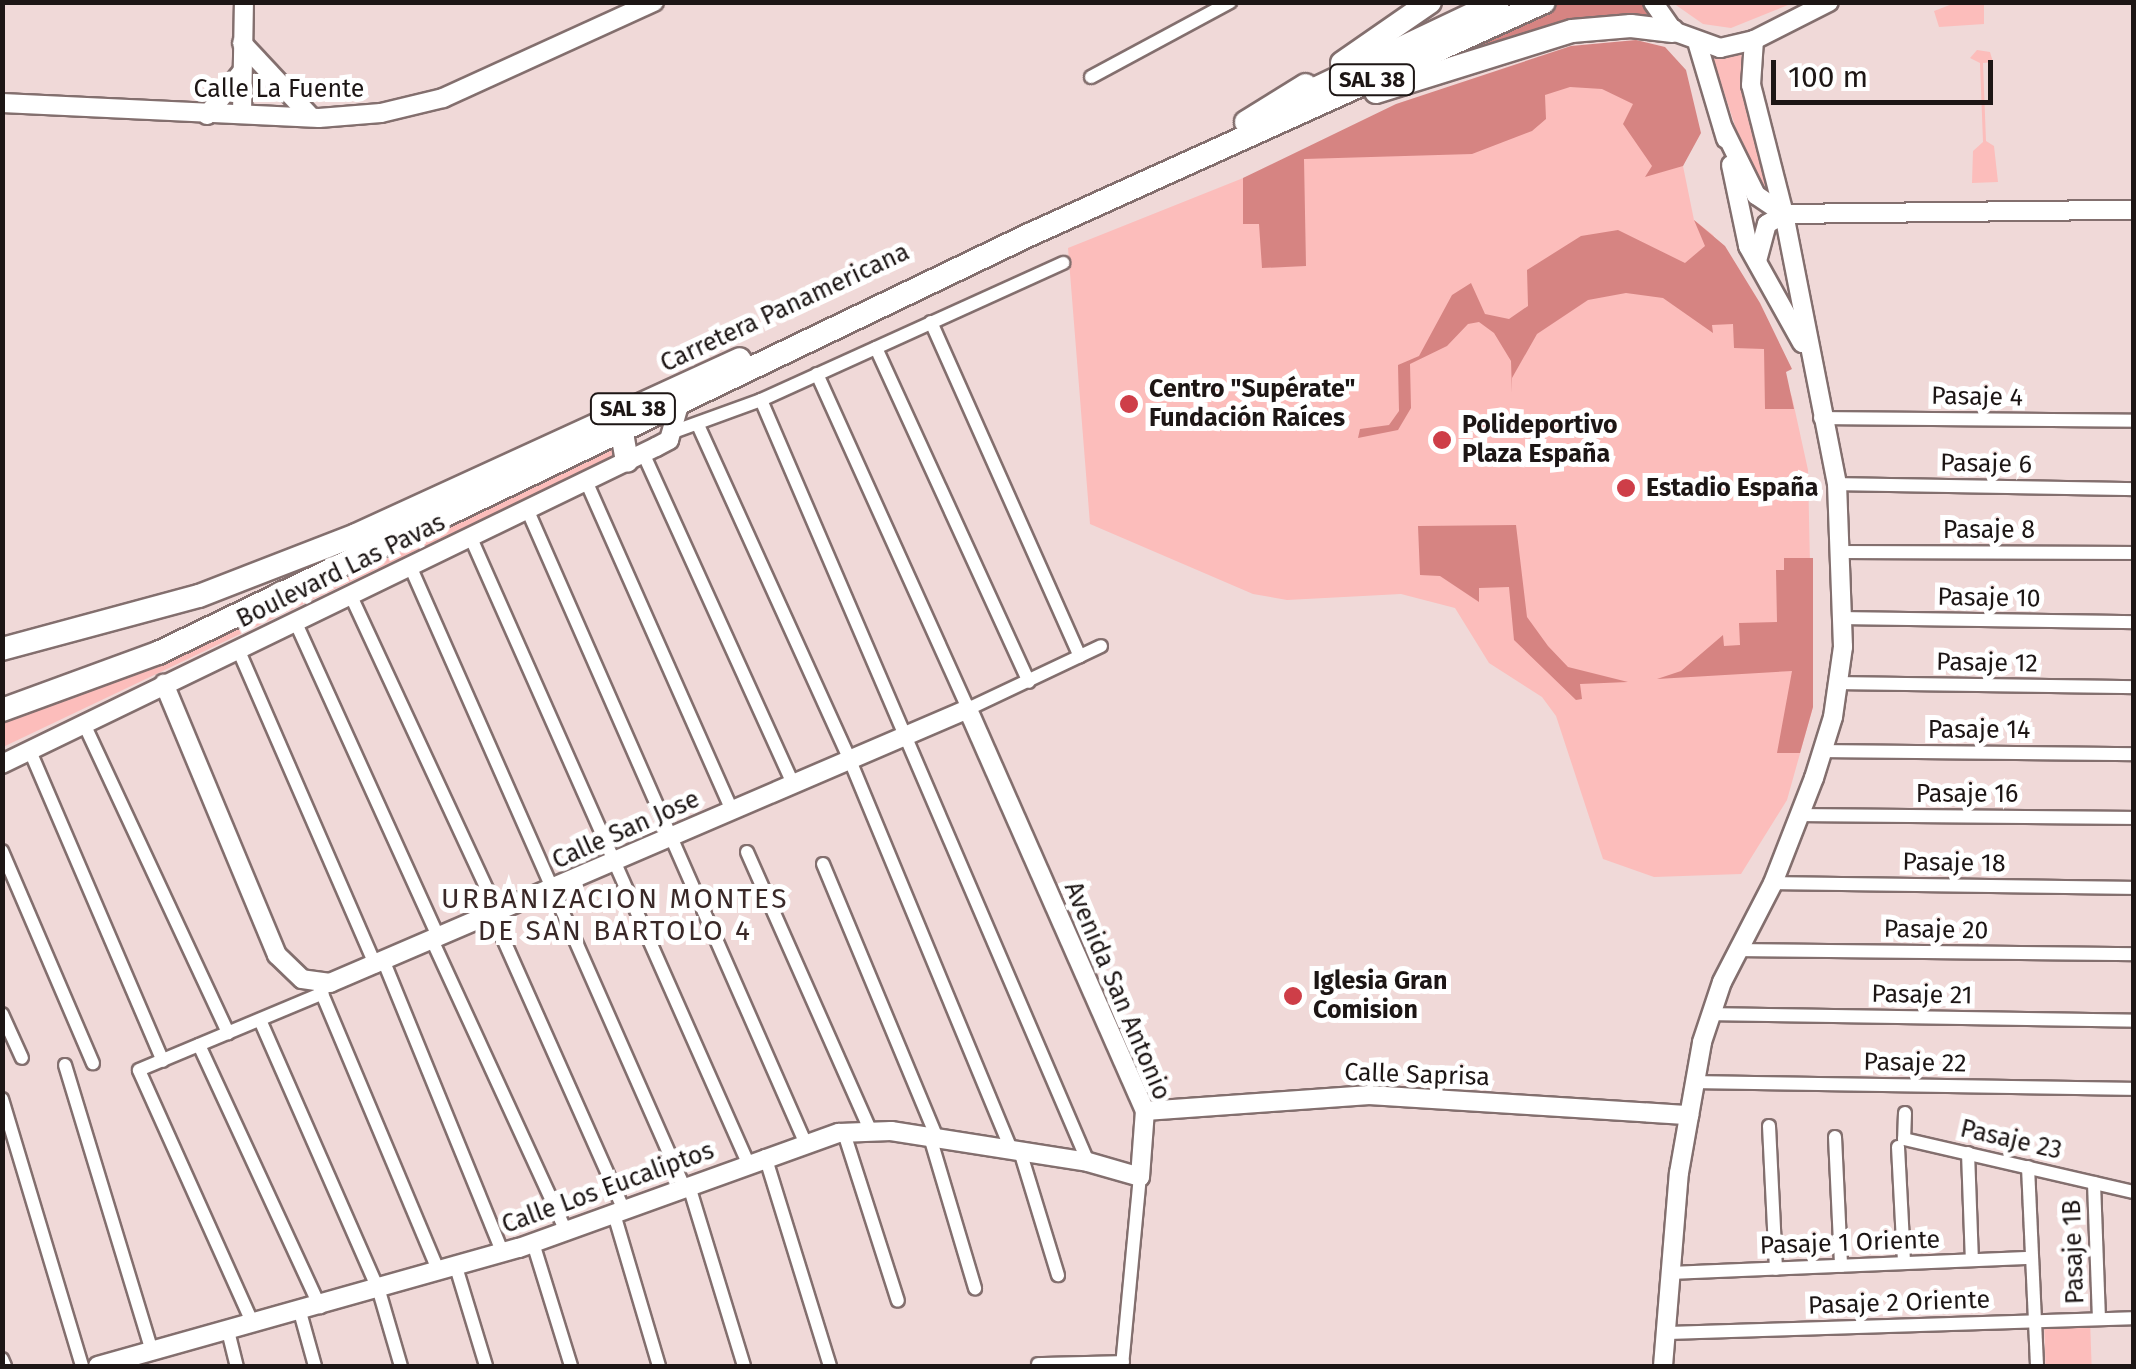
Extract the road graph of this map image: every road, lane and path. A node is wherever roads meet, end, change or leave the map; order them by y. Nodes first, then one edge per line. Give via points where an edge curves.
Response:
1 (244, 2) edge
2 (654, 2) edge
3 (1230, 2) edge
4 (1430, 2) edge
5 (1498, 2) edge
6 (1544, 2) edge
7 (1653, 2) edge
8 (1829, 2) edge
9 (1673, 31) junction
10 (1754, 40) junction
11 (242, 43) junction
12 (1698, 45) junction
13 (242, 72) junction
14 (1091, 77) dead end
15 (5, 102) edge
16 (207, 114) junction
17 (242, 114) junction
18 (312, 117) junction
19 (1246, 122) junction
20 (1723, 128) junction
21 (1200, 158) junction
22 (2134, 210) edge
23 (1784, 214) junction
24 (1062, 263) dead end
25 (1757, 266) junction
26 (931, 322) junction
27 (876, 348) junction
28 (1810, 356) junction
29 (818, 374) junction
30 (761, 400) junction
31 (680, 406) junction
32 (1820, 418) junction
33 (2134, 421) edge
34 (698, 426) junction
35 (673, 432) junction
36 (622, 433) junction
37 (635, 457) junction
38 (586, 481) junction
39 (1837, 484) junction
40 (2134, 489) edge
41 (526, 510) junction
42 (470, 536) junction
43 (1844, 552) junction
44 (2134, 552) edge
45 (410, 566) junction
46 (350, 594) junction
47 (1844, 618) junction
48 (295, 621) junction
49 (2134, 622) edge
50 (1100, 646) dead end
51 (2, 649) edge
52 (238, 649) junction
53 (1080, 656) junction
54 (1028, 682) junction
55 (1840, 683) junction
56 (164, 684) junction
57 (2134, 688) edge
58 (968, 709) junction
59 (2, 710) edge
60 (85, 726) junction
61 (907, 734) junction
62 (30, 751) junction
63 (1823, 751) junction
64 (2134, 754) edge
65 (850, 758) junction
66 (2, 764) edge
67 (793, 784) junction
68 (732, 811) junction
69 (1801, 815) junction
70 (2134, 818) edge
71 (672, 838) junction
72 (2, 850) edge
73 (747, 852) dead end
74 (616, 864) junction
75 (823, 864) dead end
76 (1773, 882) junction
77 (2134, 888) edge
78 (552, 890) junction
79 (496, 914) junction
80 (436, 940) junction
81 (1738, 950) junction
82 (2134, 954) edge
83 (380, 964) junction
84 (320, 988) junction
85 (2, 1014) edge
86 (1710, 1014) junction
87 (260, 1020) junction
88 (2134, 1020) edge
89 (228, 1033) junction
90 (199, 1046) junction
91 (22, 1058) dead end
92 (163, 1061) junction
93 (93, 1063) dead end
94 (65, 1064) dead end
95 (1696, 1082) junction
96 (2134, 1089) edge
97 (2, 1099) edge
98 (1145, 1111) junction
99 (1905, 1113) dead end
100 (1689, 1115) junction
101 (1768, 1126) dead end
102 (871, 1132) junction
103 (844, 1133) junction
104 (933, 1137) junction
105 (1835, 1137) dead end
106 (806, 1142) junction
107 (1898, 1148) dead end
108 (1016, 1150) junction
109 (1968, 1154) junction
110 (756, 1159) junction
111 (1088, 1162) junction
112 (2028, 1167) junction
113 (1140, 1177) junction
114 (2094, 1183) junction
115 (686, 1187) junction
116 (2134, 1192) edge
117 (619, 1212) junction
118 (566, 1231) junction
119 (533, 1243) junction
120 (503, 1254) junction
121 (2032, 1258) junction
122 (1972, 1260) junction
123 (1904, 1263) junction
124 (1841, 1266) junction
125 (1776, 1268) junction
126 (448, 1270) junction
127 (1670, 1273) junction
128 (1058, 1274) dead end
129 (975, 1288) dead end
130 (380, 1291) junction
131 (898, 1301) dead end
132 (320, 1307) junction
133 (300, 1312) junction
134 (2134, 1318) edge
135 (2099, 1319) junction
136 (2036, 1321) junction
137 (253, 1324) junction
138 (228, 1331) junction
139 (1666, 1333) junction
140 (152, 1352) junction
141 (2, 1359) edge
142 (1038, 1364) edge
143 (1123, 1364) edge
144 (5, 1366) edge
145 (82, 1366) edge
146 (98, 1366) edge
147 (237, 1366) edge
148 (315, 1366) edge
149 (401, 1366) edge
150 (486, 1366) edge
151 (571, 1366) edge
152 (658, 1366) edge
153 (744, 1366) edge
154 (830, 1366) edge
155 (1662, 1366) edge
156 (2036, 1366) edge

1 - 11 street
2 - 18 street, Calle La Fuente via 444,98 380,113
3 - 14 street
4 - 19 highway
5 - 19 highway, SAL 38
6 - 21 highway, SAL 38
7 - 9 street
8 - 10 street
9 - 12 street
9 - 21 highway via 1572,31 1373,92
10 - 12 street
10 - 23 street via 1752,85
11 - 13 street
11 - 18 street
12 - 20 street
13 - 16 street
13 - 17 street
15 - 16 street, Calle La Fuente
16 - 17 street, Calle La Fuente
17 - 18 street, Calle La Fuente
19 - 51 highway, Carretera Panamericana / SAL 38 via 407,514 199,596
20 - 23 street via 1748,184
20 - 25 street
21 - 31 highway, Carretera Panamericana / SAL 38
22 - 23 street
23 - 25 street via 1758,242
23 - 28 street
24 - 26 street
25 - 28 street
26 - 27 street
26 - 53 street
27 - 29 street
27 - 54 street
28 - 32 street
29 - 30 street
29 - 58 street
30 - 34 street
30 - 61 street
31 - 35 street
31 - 36 highway, Carretera Panamericana / SAL 38
32 - 33 street, Pasaje 4
32 - 39 street
34 - 35 street
34 - 65 street
35 - 37 street, Boulevard Las Pavas
36 - 37 highway
36 - 59 highway, Carretera Panamericana / SAL 38 via 99,680
37 - 38 street, Boulevard Las Pavas
37 - 67 street
38 - 41 street, Boulevard Las Pavas
38 - 68 street
39 - 40 street, Pasaje 6
39 - 43 street
41 - 42 street, Boulevard Las Pavas
41 - 71 street
42 - 45 street, Boulevard Las Pavas
42 - 74 street
43 - 44 street, Pasaje 8
43 - 47 street
45 - 46 street, Boulevard Las Pavas
45 - 78 street
46 - 48 street, Boulevard Las Pavas
46 - 79 street
47 - 49 street, Pasaje 10
47 - 55 street
48 - 52 street, Boulevard Las Pavas
48 - 80 street
50 - 53 street, Calle San Jose
52 - 56 street, Boulevard Las Pavas
52 - 83 street
53 - 54 street, Calle San Jose
54 - 58 street, Calle San Jose
55 - 57 street, Pasaje 12
55 - 63 street
56 - 60 street, Boulevard Las Pavas
56 - 84 street via 277,955 288,970
58 - 61 street, Calle San Jose
58 - 98 street, Avenida San Antonio
60 - 62 street, Boulevard Las Pavas
60 - 89 street
61 - 65 street, Calle San Jose
61 - 111 street
62 - 66 street, Boulevard Las Pavas
62 - 92 street
63 - 64 street, Pasaje 14
63 - 69 street
65 - 67 street, Calle San Jose
65 - 108 street
67 - 68 street, Calle San Jose
68 - 71 street, Calle San Jose
69 - 70 street, Pasaje 16
69 - 76 street
71 - 74 street, Calle San Jose
71 - 106 street
72 - 93 street
73 - 102 street
74 - 78 street, Calle San Jose
74 - 110 street
75 - 104 street
76 - 77 street, Pasaje 18
76 - 81 street
78 - 79 street, Calle San Jose
78 - 115 street
79 - 80 street, Calle San Jose
79 - 117 street
80 - 83 street, Calle San Jose
80 - 118 street
81 - 82 street, Pasaje 20
81 - 86 street
83 - 84 street, Calle San Jose
83 - 120 street
84 - 87 street
84 - 126 street
85 - 91 street
86 - 88 street, Pasaje 21
86 - 95 street
87 - 89 street
87 - 130 street
89 - 90 street
90 - 92 street
90 - 132 street
92 - 137 street via 139,1070
94 - 140 street
95 - 96 street, Pasaje 22
95 - 100 street
97 - 145 street
98 - 100 street, Calle Saprisa via 1369,1096
98 - 113 street, Avenida San Antonio
99 - 109 street, Pasaje 23 via 1904,1139
100 - 127 street
101 - 125 street
102 - 103 street, Calle Los Eucaliptos
102 - 104 street, Calle Los Eucaliptos
103 - 106 street, Calle Los Eucaliptos
103 - 131 street
104 - 108 street, Calle Los Eucaliptos
104 - 129 street
105 - 124 street
106 - 110 street, Calle Los Eucaliptos
107 - 123 street
108 - 111 street, Calle Los Eucaliptos
108 - 128 street
109 - 112 street, Pasaje 23
109 - 122 street
110 - 115 street, Calle Los Eucaliptos
110 - 154 street
111 - 113 street, Calle Los Eucaliptos
112 - 114 street, Pasaje 23
112 - 121 street
113 - 143 street, Avenida San Antonio
114 - 116 street, Pasaje 23
114 - 135 street, Pasaje 1B
115 - 117 street, Calle Los Eucaliptos
115 - 153 street
117 - 118 street, Calle Los Eucaliptos
117 - 152 street
118 - 119 street, Calle Los Eucaliptos
119 - 120 street, Calle Los Eucaliptos
119 - 151 street
120 - 126 street, Calle Los Eucaliptos
121 - 122 street, Pasaje 1 Oriente
121 - 136 street
122 - 123 street, Pasaje 1 Oriente
123 - 124 street, Pasaje 1 Oriente
124 - 125 street, Pasaje 1 Oriente
125 - 127 street, Pasaje 1 Oriente
126 - 130 street, Calle Los Eucaliptos
126 - 150 street
127 - 139 street
130 - 132 street, Calle Los Eucaliptos
130 - 149 street
132 - 133 street, Calle Los Eucaliptos
133 - 137 street, Calle Los Eucaliptos
133 - 148 street
134 - 135 street, Pasaje 2 Oriente
135 - 136 street, Pasaje 2 Oriente
136 - 139 street, Pasaje 2 Oriente
136 - 156 street
137 - 138 street, Calle Los Eucaliptos
138 - 140 street, Calle Los Eucaliptos
138 - 147 street
139 - 155 street
140 - 146 street, Calle Los Eucaliptos
141 - 144 street
142 - 143 street

